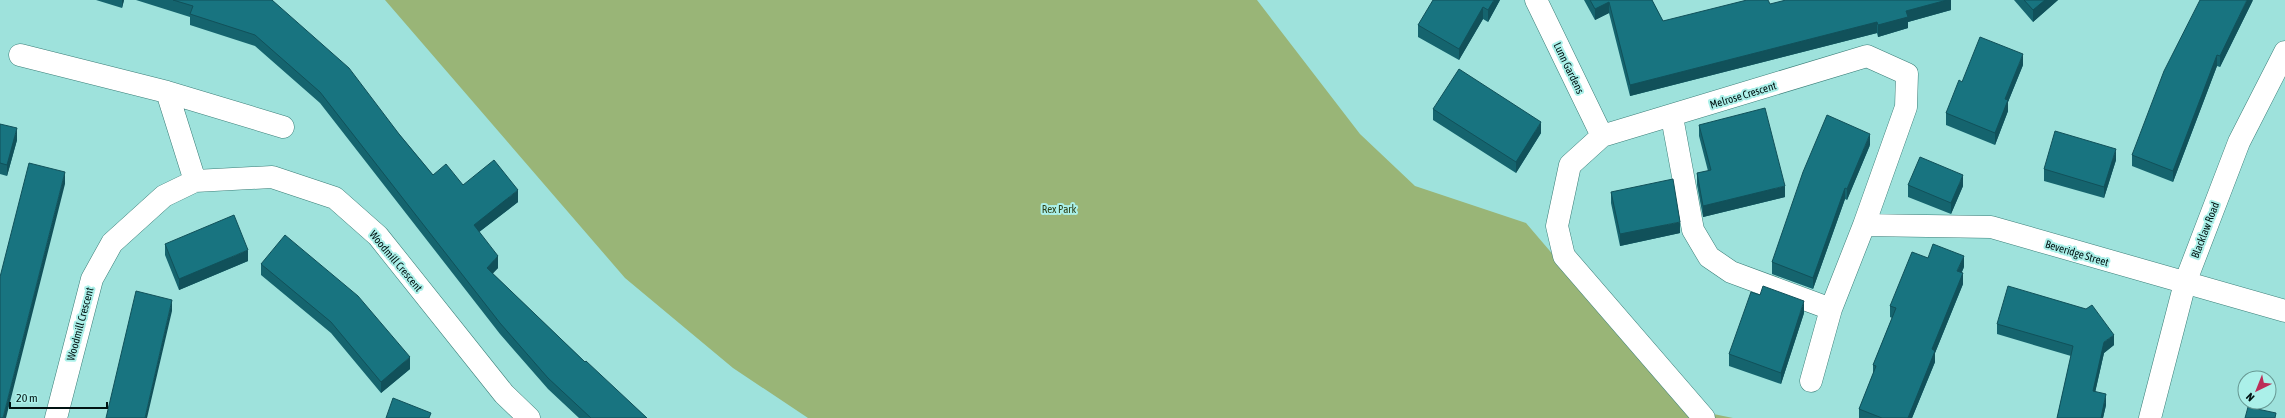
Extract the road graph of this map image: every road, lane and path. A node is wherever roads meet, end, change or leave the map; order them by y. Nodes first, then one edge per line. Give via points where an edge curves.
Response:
1 (1536, 0) edge
2 (2285, 52) edge
3 (20, 55) dead end
4 (167, 92) junction
5 (1672, 116) junction
6 (282, 127) dead end
7 (1602, 136) junction
8 (195, 181) junction
9 (1864, 225) junction
10 (2185, 283) junction
11 (1830, 309) junction
12 (2285, 311) edge
13 (1811, 381) dead end
14 (56, 418) edge
15 (529, 418) edge
16 (1704, 418) edge
17 (2150, 418) edge

1 - 7 street, Lunn Gardens
2 - 10 street, Blacklaw Road via 2239,142
3 - 4 street
4 - 6 street
4 - 8 street
5 - 7 street, Melrose Crescent
5 - 9 street, Melrose Crescent via 1867,56 1907,74 1906,107
5 - 11 street via 1693,230 1709,257 1731,272
7 - 16 street, Melrose Crescent via 1570,165 1557,226 1564,256
8 - 14 street, Woodmill Crescent via 164,196 112,243 92,279
8 - 15 street, Woodmill Crescent via 272,177 335,198 378,236 504,394
9 - 10 street, Beveridge Street via 1991,227
9 - 11 street, Melrose Crescent
10 - 12 street, Beveridge Street
10 - 17 street, Blacklaw Road
11 - 13 street, Melrose Crescent

